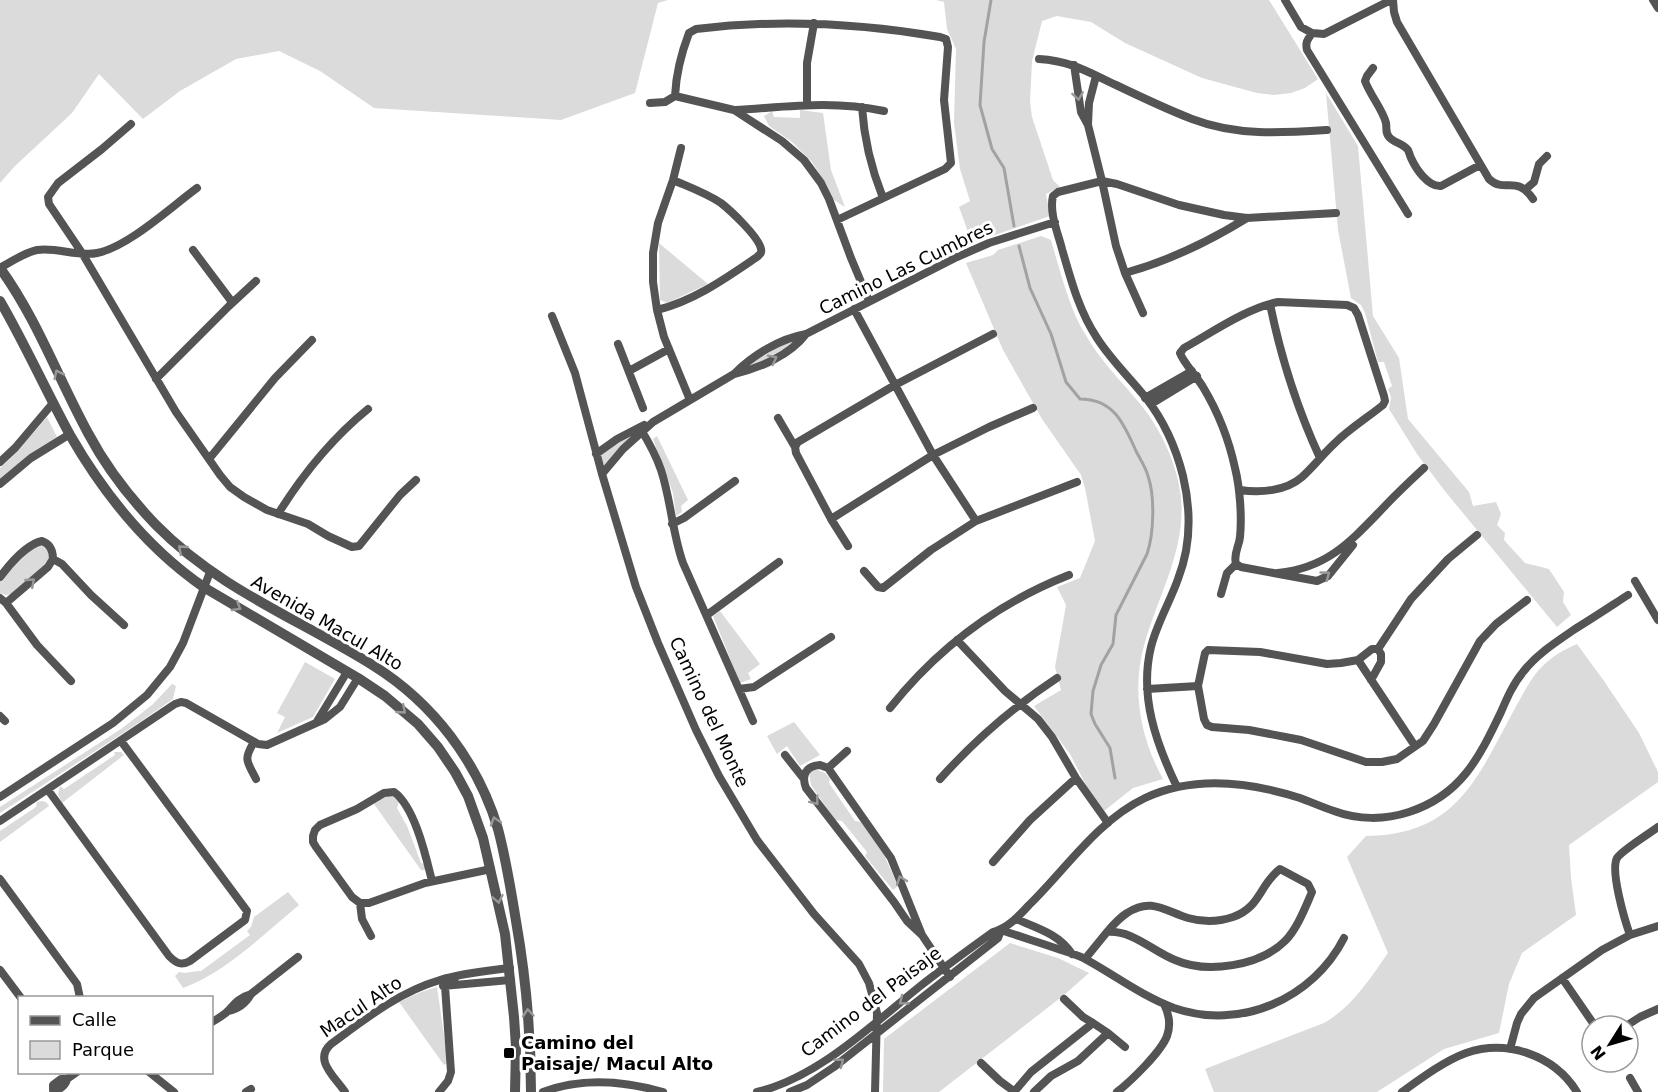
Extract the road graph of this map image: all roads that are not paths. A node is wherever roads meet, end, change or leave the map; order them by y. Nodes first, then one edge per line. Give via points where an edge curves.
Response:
1 (1285, 0) edge
2 (1392, 0) edge
3 (1653, 0) edge
4 (1658, 8) edge
5 (814, 23) junction
6 (1312, 33) junction
7 (1039, 59) dead end
8 (1074, 65) junction
9 (1373, 68) dead end
10 (1096, 76) junction
11 (675, 96) junction
12 (650, 103) dead end
13 (807, 104) junction
14 (862, 107) junction
15 (769, 108) junction
16 (734, 110) junction
17 (884, 111) dead end
18 (131, 124) dead end
19 (1088, 125) junction
20 (764, 128) junction
21 (1327, 130) dead end
22 (681, 148) dead end
23 (1547, 156) dead end
24 (1480, 165) junction
25 (673, 180) junction
26 (1102, 181) junction
27 (197, 188) dead end
28 (1526, 189) junction
29 (882, 198) junction
30 (1533, 199) dead end
31 (1336, 213) dead end
32 (1408, 214) dead end
33 (1247, 218) junction
34 (837, 220) junction
35 (1055, 222) junction
36 (193, 250) dead end
37 (82, 253) junction
38 (0, 268) edge
39 (1125, 273) junction
40 (256, 280) dead end
41 (0, 301) edge
42 (869, 301) junction
43 (232, 302) junction
44 (1270, 304) junction
45 (854, 309) junction
46 (657, 310) junction
47 (1143, 313) dead end
48 (552, 316) dead end
49 (993, 334) dead end
50 (312, 340) dead end
51 (618, 345) dead end
52 (669, 349) junction
53 (48, 353) junction
54 (31, 358) junction
55 (629, 371) junction
56 (1195, 373) junction
57 (156, 379) junction
58 (895, 385) junction
59 (70, 398) junction
60 (690, 400) junction
61 (1148, 401) junction
62 (53, 403) junction
63 (643, 408) dead end
64 (1033, 408) dead end
65 (368, 409) dead end
66 (777, 418) dead end
67 (641, 429) junction
68 (70, 434) junction
69 (795, 447) junction
70 (596, 454) junction
71 (933, 455) junction
72 (1320, 458) junction
73 (209, 459) junction
74 (0, 462) edge
75 (1424, 468) dead end
76 (113, 473) junction
77 (602, 474) junction
78 (99, 480) junction
79 (416, 480) dead end
80 (735, 481) dead end
81 (1077, 483) dead end
82 (0, 484) edge
83 (1240, 490) junction
84 (278, 514) junction
85 (831, 519) junction
86 (976, 521) junction
87 (672, 524) junction
88 (1358, 534) junction
89 (1477, 535) dead end
90 (848, 546) dead end
91 (53, 559) junction
92 (779, 562) dead end
93 (12, 563) junction
94 (0, 564) edge
95 (1236, 564) junction
96 (864, 571) dead end
97 (210, 572) junction
98 (1278, 573) junction
99 (1069, 575) dead end
100 (0, 577) edge
101 (1635, 581) dead end
102 (205, 588) junction
103 (1221, 594) dead end
104 (1628, 595) dead end
105 (1527, 600) dead end
106 (3, 601) edge
107 (707, 615) junction
108 (1658, 620) edge
109 (124, 625) dead end
110 (831, 637) dead end
111 (957, 640) junction
112 (1378, 650) junction
113 (1358, 660) junction
114 (347, 672) junction
115 (358, 678) junction
116 (1057, 678) dead end
117 (1371, 680) junction
118 (71, 681) dead end
119 (1198, 686) junction
120 (739, 689) junction
121 (1147, 689) junction
122 (333, 696) junction
123 (343, 703) junction
124 (1021, 704) junction
125 (890, 708) dead end
126 (753, 721) dead end
127 (316, 724) junction
128 (120, 741) junction
129 (254, 742) junction
130 (1415, 747) junction
131 (847, 751) dead end
132 (784, 755) dead end
133 (828, 768) junction
134 (1076, 778) junction
135 (256, 779) dead end
136 (804, 779) junction
137 (940, 779) dead end
138 (1178, 787) junction
139 (48, 790) junction
140 (0, 796) edge
141 (0, 821) edge
142 (1108, 823) junction
143 (1658, 827) edge
144 (993, 862) dead end
145 (491, 869) junction
146 (0, 879) edge
147 (432, 881) junction
148 (360, 903) junction
149 (1016, 919) junction
150 (1658, 926) edge
151 (1001, 930) junction
152 (1107, 932) junction
153 (922, 935) junction
154 (1630, 935) junction
155 (371, 936) dead end
156 (1344, 938) dead end
157 (1072, 954) junction
158 (298, 957) dead end
159 (1085, 958) junction
160 (510, 968) junction
161 (943, 968) junction
162 (0, 970) edge
163 (458, 975) junction
164 (950, 977) junction
165 (1562, 978) junction
166 (511, 981) junction
167 (427, 984) junction
168 (445, 986) junction
169 (20, 996) edge
170 (80, 996) edge
171 (1064, 999) dead end
172 (1164, 1004) junction
173 (1658, 1009) edge
174 (1587, 1014) edge
175 (1640, 1017) edge
176 (213, 1021) edge
177 (877, 1022) junction
178 (1092, 1023) junction
179 (1108, 1033) junction
180 (876, 1036) junction
181 (1125, 1047) dead end
182 (1510, 1049) junction
183 (981, 1063) dead end
184 (74, 1074) edge
185 (152, 1074) edge
186 (1630, 1078) dead end
187 (67, 1079) dead end
188 (174, 1092) edge
189 (345, 1092) edge
190 (440, 1092) edge
191 (515, 1092) edge
192 (531, 1092) edge
193 (543, 1092) edge
194 (663, 1092) edge
195 (757, 1092) edge
196 (790, 1092) edge
197 (875, 1092) edge
198 (1014, 1092) edge
199 (1034, 1092) edge
200 (1117, 1092) edge
201 (1402, 1092) edge
202 (1577, 1092) edge
203 (1638, 1092) edge

1 - 6 street via 1301,27
2 - 6 street via 1324,34
2 - 24 street via 1397,22
3 - 4 street
5 - 11 street via 696,29 689,33 683,48
5 - 13 street via 807,63
5 - 29 street via 909,31 946,39 944,100 951,163
6 - 32 street via 1307,50
7 - 8 street
8 - 10 street
8 -> 19 street via 1081,112
9 - 24 street via 1365,81 1386,123 1386,132 1409,150 1415,165 1431,184 1441,186
10 - 19 street
10 - 21 street via 1214,126 1257,132
11 - 12 street via 665,102
11 - 16 street
13 - 14 street
13 - 15 street
14 - 17 street
14 - 29 street via 868,154
15 - 16 street
15 - 20 street via 760,113
16 - 20 street
18 - 37 street via 58,183 48,197
19 - 26 street
20 - 34 street via 804,160 821,183
22 - 25 street
23 - 28 street
24 - 28 street via 1494,183
25 - 46 street via 662,208 653,253
25 - 46 street via 720,203 744,224 761,253 702,292
26 - 33 street via 1179,205
26 - 35 street via 1053,196
26 - 39 street
27 - 37 street via 132,237 96,253
28 - 30 street
29 - 34 street
31 - 33 street
33 - 39 street via 1195,247
34 - 42 street
35 - 42 street, Camino Las Cumbres via 989,243
35 - 61 street via 1075,294 1088,322 1111,359
36 - 43 street
37 - 38 street via 39,250
37 - 57 street
38 - 53 street, Avenida Macul Alto via 31,315
39 - 47 street
40 - 43 street
41 - 54 street, Avenida Macul Alto
42 - 45 street, Camino Las Cumbres
43 - 57 street
44 - 56 street via 1184,348 1182,358
44 - 72 street via 1289,380
44 - 72 street via 1347,305 1359,315 1385,401
45 - 58 street
45 - 60 street, Camino Las Cumbres via 806,334 783,354 734,374
46 - 52 street
48 - 70 street, Camino del Monte via 575,373
49 - 58 street
50 - 73 street via 274,378
51 - 55 street
52 - 55 street
52 - 60 street
53 - 54 street via 38,351
59 -> 53 street, Avenida Macul Alto
54 - 62 street, Avenida Macul Alto
55 - 63 street
56 - 61 street
56 - 83 street via 1223,429
57 - 73 street
58 - 69 street via 798,441
58 - 71 street
59 - 62 street via 62,395
59 - 76 street, Avenida Macul Alto
60 - 67 street, Camino Las Cumbres
61 - 121 street via 1178,460 1186,492 1188,540 1182,567 1151,647
62 - 68 street, Avenida Macul Alto
62 - 74 street
64 - 71 street
65 - 84 street via 318,456
66 - 69 street
67 - 70 street, Camino Las Cumbres
67 - 77 street, Camino Las Cumbres
67 - 87 street via 661,470
68 - 78 street, Avenida Macul Alto
68 - 82 street via 31,458
69 - 85 street
70 - 77 street, Camino del Monte
71 - 85 street
71 - 86 street
72 - 83 street via 1286,486
73 - 84 street via 230,487
75 - 88 street
76 - 78 street via 108,481
97 -> 76 street, Avenida Macul Alto via 157,526
77 - 177 street, Camino del Monte via 646,613 706,751 757,840 864,972
78 - 102 street, Avenida Macul Alto via 151,544
79 - 84 street via 359,546 352,547 308,524
80 - 87 street
81 - 86 street
83 - 95 street
85 - 90 street
86 - 96 street via 883,588
87 - 107 street via 682,563
88 - 98 street via 1336,554 1318,563
98 -> 88 street via 1313,581 1325,578
89 - 112 street via 1411,599
91 - 93 street via 49,546 39,541
106 -> 91 street
91 - 109 street
92 - 107 street
93 - 94 street
93 - 100 street
95 - 98 street
95 - 103 street via 1227,573
97 - 102 street
192 -> 97 street, Avenida Macul Alto via 525,981 514,906 497,827 466,759 432,714 390,677
99 - 111 street via 1009,604
101 - 108 street
102 -> 114 street, Avenida Macul Alto
102 - 140 street via 176,657 147,694 113,723
104 - 138 street, Camino del Paisaje via 1553,643 1530,664 1510,693 1474,764 1451,789 1416,810 1387,817 1358,817 1253,786 1215,783
105 - 130 street via 1480,641 1434,724
106 - 118 street
107 - 120 street
110 - 120 street via 754,687
111 - 124 street
111 - 125 street via 924,669
112 - 113 street via 1372,649
112 - 117 street via 1381,662
113 - 117 street
113 - 119 street via 1327,664 1260,652 1208,650
114 - 115 street, Avenida Macul Alto
114 - 122 street
115 - 123 street
115 -> 145 street, Avenida Macul Alto via 409,715 447,760 474,810
116 - 124 street
117 - 130 street
119 - 121 street
119 - 130 street via 1204,720 1212,727 1301,740 1366,762 1389,761
120 - 126 street
121 - 138 street via 1153,727
122 - 123 street
122 - 127 street
123 - 127 street
124 - 134 street via 1052,736
124 - 137 street via 970,747
127 - 129 street via 267,745
128 - 129 street via 183,702
128 - 139 street
128 - 139 street via 247,911 245,920 190,961 179,964 169,956
129 - 135 street via 246,756
131 - 133 street
132 - 136 street
133 - 136 street via 811,767 805,771
153 -> 133 street via 891,858
134 - 142 street
134 - 144 street via 1030,820
136 -> 153 street via 807,790 907,921
138 - 142 street, Camino del Paisaje via 1144,798
139 - 141 street
142 - 149 street, Camino del Paisaje
143 - 154 street via 1616,861 1622,910
145 - 147 street
145 -> 160 street, Avenida Macul Alto
146 - 170 street via 77,984
147 - 148 street
147 - 148 street via 408,811 396,794 384,793 320,825 313,836 322,856
148 - 155 street
149 - 151 street, Camino del Paisaje
149 - 157 street via 1051,934
150 - 154 street
151 - 157 street
151 - 161 street, Camino del Paisaje
151 - 164 street, Camino del Paisaje via 998,938
152 - 152 street via 1125,914 1143,906 1161,907 1197,920 1234,917 1251,908 1271,876 1280,869 1308,884 1312,892 1284,941 1239,964 1214,967 1185,963 1130,935
152 - 159 street
153 - 161 street
154 - 165 street
156 - 172 street via 1313,979 1270,1006 1218,1015
157 - 159 street
158 - 176 street via 240,1007
159 - 172 street
160 - 163 street, Macul Alto
160 - 166 street, Avenida Macul Alto
161 - 164 street
161 -> 177 street, Camino del Paisaje
162 - 169 street
163 - 167 street, Macul Alto
163 - 168 street
164 - 180 street, Camino del Paisaje
165 - 174 street
165 - 182 street via 1527,1005
166 - 168 street, Macul Alto
166 - 191 street, Avenida Macul Alto
167 - 168 street, Macul Alto
167 - 189 street, Macul Alto via 387,1004 326,1048 323,1061
168 - 190 street via 451,1064 448,1081
171 - 178 street
172 - 200 street via 1169,1022 1166,1039 1139,1073
173 - 175 street
177 - 180 street, Camino del Monte
177 - 195 street, Camino del Paisaje via 800,1076
178 - 179 street
178 - 198 street via 1031,1072
179 - 181 street
179 - 199 street via 1078,1061 1051,1076
196 -> 180 street, Camino del Paisaje via 821,1077
180 - 197 street, Camino del Monte
182 - 201 street via 1487,1048 1465,1053
182 - 202 street via 1551,1065
183 - 198 street
184 - 187 street
185 - 188 street
186 - 203 street
193 - 194 street via 596,1082

